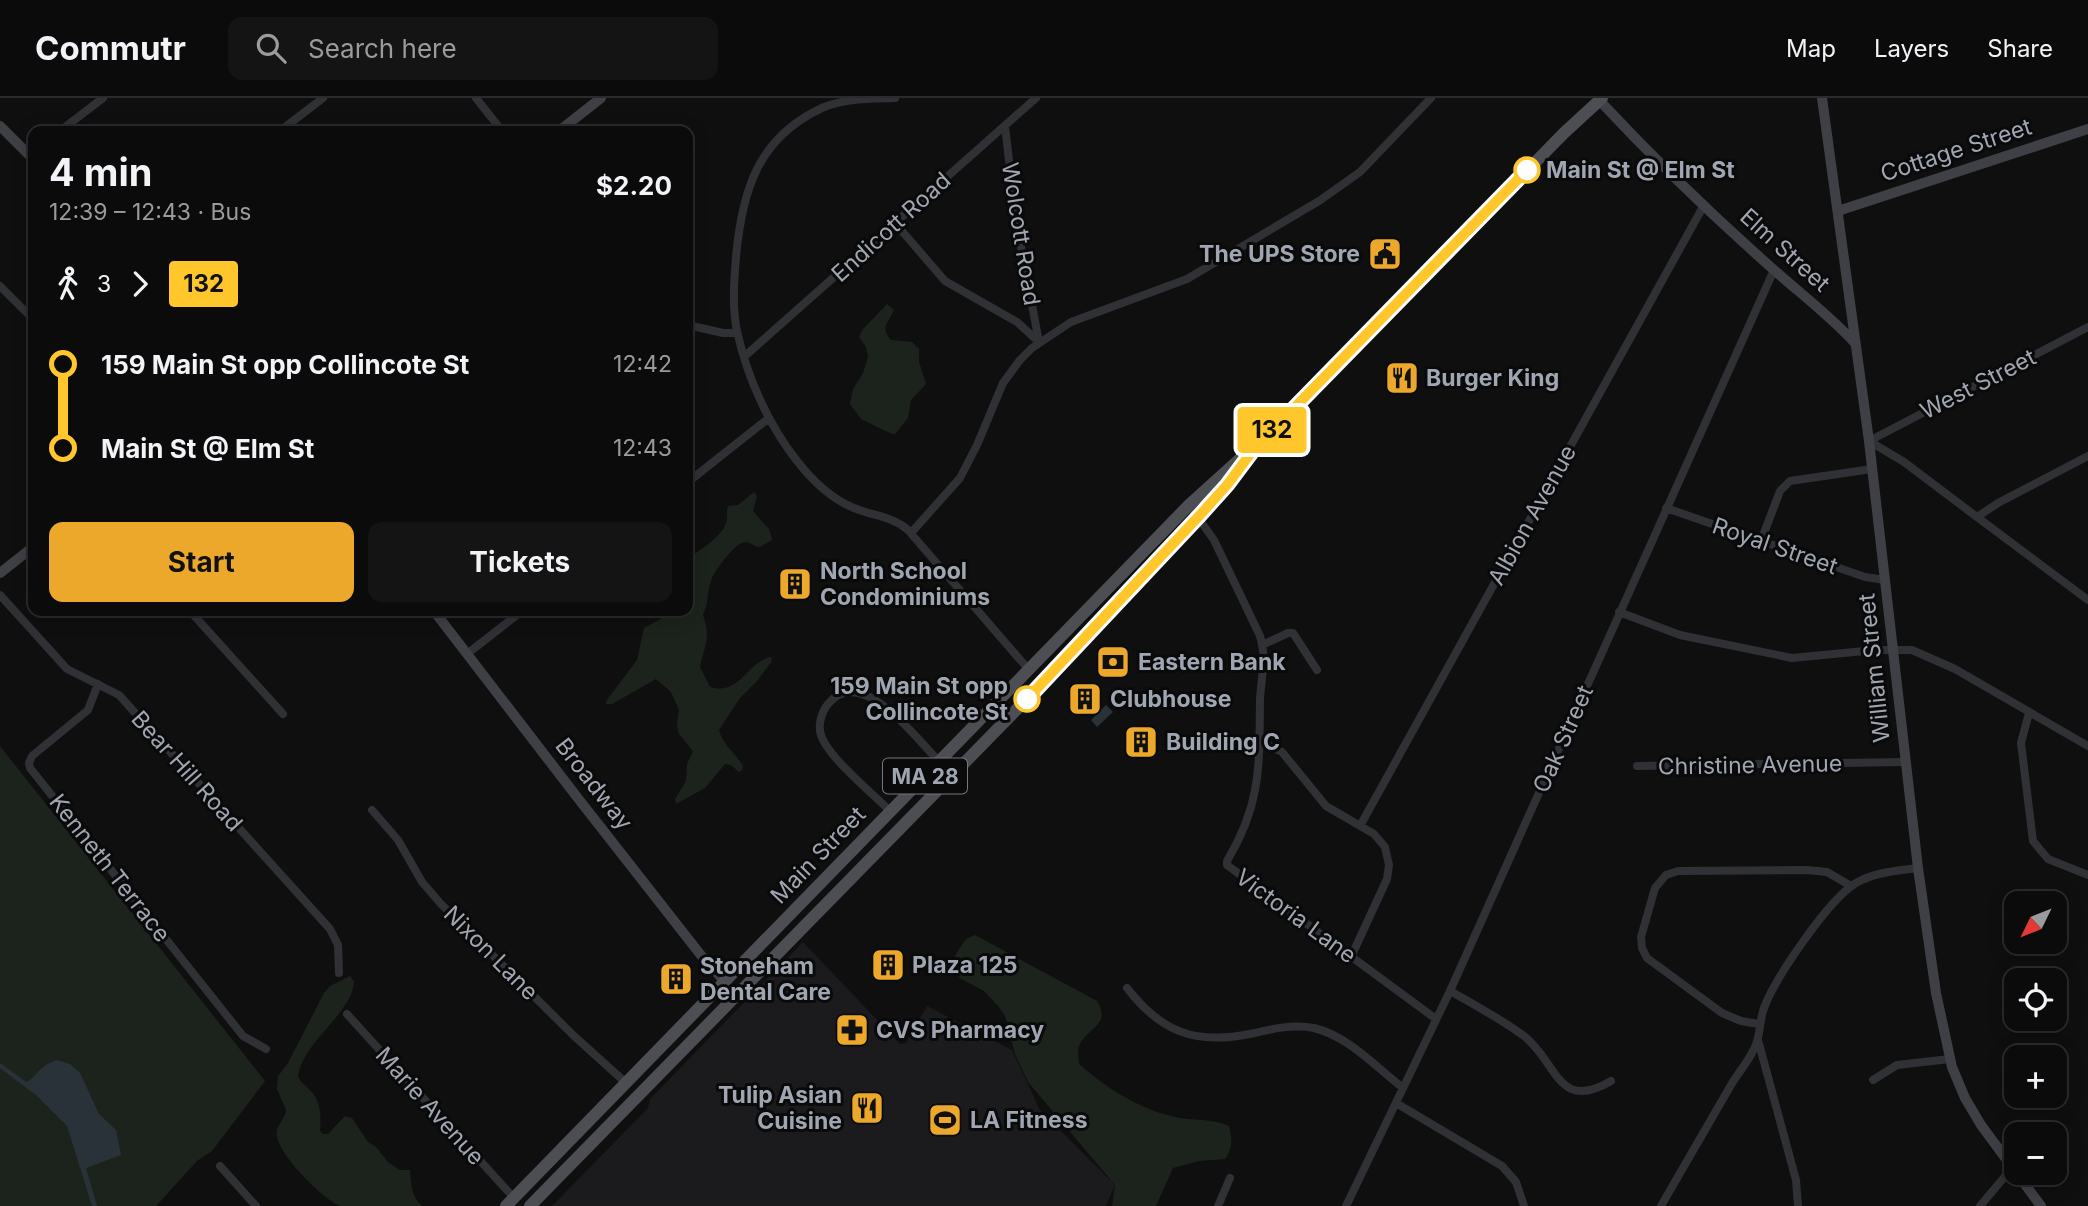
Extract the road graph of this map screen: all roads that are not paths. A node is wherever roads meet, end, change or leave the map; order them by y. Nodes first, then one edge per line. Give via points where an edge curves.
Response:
1 (103, 98) edge
2 (323, 98) edge
3 (476, 98) edge
4 (601, 98) edge
5 (895, 98) edge
6 (1036, 98) edge
7 (1431, 98) edge
8 (1822, 98) edge
9 (1599, 99) edge
10 (0, 126) edge
11 (67, 126) edge
12 (287, 126) edge
13 (498, 126) edge
14 (565, 126) edge
15 (1004, 126) junction
16 (2088, 129) edge
17 (28, 151) edge
18 (1704, 205) junction
19 (1838, 211) junction
20 (895, 223) junction
21 (1774, 270) junction
22 (0, 286) edge
23 (28, 314) edge
24 (693, 326) edge
25 (2088, 327) edge
26 (737, 333) junction
27 (1039, 342) junction
28 (1854, 342) junction
29 (745, 356) junction
30 (769, 418) junction
31 (1869, 441) junction
32 (1254, 449) junction
33 (2088, 456) edge
34 (1872, 469) junction
35 (693, 478) edge
36 (1189, 505) junction
37 (1666, 508) junction
38 (1199, 516) junction
39 (1977, 517) junction
40 (911, 533) junction
41 (1761, 541) junction
42 (28, 551) edge
43 (0, 573) edge
44 (1885, 580) junction
45 (1109, 587) junction
46 (0, 595) edge
47 (2088, 600) edge
48 (1116, 604) junction
49 (1619, 612) junction
50 (195, 616) edge
51 (438, 616) edge
52 (516, 616) edge
53 (1262, 645) junction
54 (1893, 649) junction
55 (467, 654) junction
56 (1029, 670) junction
57 (1317, 670) dead end
58 (98, 684) junction
59 (998, 701) junction
60 (2029, 713) junction
61 (283, 714) dead end
62 (1003, 724) junction
63 (1261, 742) junction
64 (2088, 746) edge
65 (939, 761) junction
66 (1905, 762) junction
67 (1637, 766) dead end
68 (372, 810) dead end
69 (890, 811) junction
70 (1360, 825) junction
71 (1918, 868) junction
72 (2088, 875) edge
73 (1851, 886) junction
74 (1351, 957) junction
75 (339, 973) dead end
76 (725, 982) junction
77 (1127, 988) dead end
78 (1450, 991) junction
79 (347, 1014) dead end
80 (1436, 1019) junction
81 (1759, 1024) junction
82 (1758, 1040) junction
83 (266, 1049) dead end
84 (1950, 1059) junction
85 (1611, 1080) dead end
86 (1873, 1080) dead end
87 (625, 1082) junction
88 (1403, 1088) junction
89 (1396, 1103) junction
90 (2004, 1156) edge
91 (220, 1166) dead end
92 (1230, 1178) dead end
93 (2004, 1178) edge
94 (2025, 1185) edge
95 (510, 1202) edge
96 (256, 1206) edge
97 (530, 1206) edge
98 (1218, 1206) edge
99 (1346, 1206) edge
100 (1524, 1206) edge
101 (1661, 1206) edge
102 (1798, 1206) edge
103 (1980, 1206) edge
104 (2041, 1206) edge

1 - 11 street
2 - 12 street
3 - 13 street
4 - 14 main road
5 - 26 street via 840,103 813,113 781,138 756,168 739,230 734,289
6 - 15 street, Endicott Road
7 - 27 street via 1369,163 1319,201 1187,279 1071,322
8 - 19 main road, William Street
9 - 18 main road, Elm Street
9 - 32 main road, Main Street / MA 28
10 - 17 main road
15 - 20 street, Endicott Road
15 - 27 street, Wolcott Road
16 - 19 main road, Cottage Street
18 - 21 main road, Elm Street
18 - 70 street, Albion Avenue
19 - 28 main road, William Street
20 - 27 street via 945,282 1017,322
20 - 29 street, Endicott Road
21 - 28 main road, Elm Street
21 - 37 street, Oak Street
22 - 23 street
24 - 26 street
25 - 31 street, West Street
26 - 29 street
27 - 40 street via 1003,383 960,478
28 - 31 main road, William Street
29 - 30 street
30 - 35 street
30 - 40 street via 796,460 825,490
31 - 34 main road, William Street
31 - 39 street
32 - 36 main road, Main Street / MA 28
32 - 38 main road, Main Street / MA 28
33 - 39 street
34 - 41 street via 1787,483
34 - 44 main road, William Street
36 - 38 street
36 - 45 main road, Main Street / MA 28
37 - 41 street, Royal Street
37 - 49 street, Oak Street
38 - 48 main road, Main Street / MA 28
38 - 53 street
39 - 47 street
40 - 56 street
41 - 44 street, Royal Street
42 - 43 main road
44 - 54 main road, William Street
45 - 48 main road via 1117,595
45 - 56 main road, Main Street / MA 28
46 - 58 street, Bear Hill Road via 67,669
48 - 62 main road, Main Street / MA 28
49 - 54 street via 1680,635 1792,658
49 - 78 street, Oak Street
50 - 61 street
51 - 55 main road, Broadway
52 - 55 street
53 - 57 street via 1293,633
53 - 63 street
54 - 60 street via 1925,654
54 - 66 main road, William Street
55 - 76 main road, Broadway
56 - 59 main road, Main Street / MA 28
58 - 75 street, Bear Hill Road via 118,695 330,929 338,945
58 - 83 street, Kenneth Terrace via 88,710 32,757 30,768 243,1036
59 - 62 main road via 994,713
59 - 65 main road, Main Street / MA 28
60 - 64 street
60 - 72 street via 2021,745 2033,841 2048,859
62 - 97 main road, Main Street / MA 28
63 - 70 street via 1282,752 1326,806
63 - 74 street, Victoria Lane via 1252,811 1227,865
65 - 69 main road, Main Street / MA 28
65 - 69 street via 866,694 849,692 829,703 820,721 823,741
66 - 67 street, Christine Avenue
66 - 71 main road, William Street
68 - 87 street, Nixon Lane via 442,904
69 - 76 main road, Main Street / MA 28
70 - 74 street via 1382,842 1389,865
71 - 73 street via 1879,873
71 - 84 main road, William Street
73 - 81 street via 1827,910 1780,978
73 - 81 street via 1826,872 1807,870 1683,870 1666,875 1657,885 1642,937 1647,958 1722,1013
74 - 80 street, Victoria Lane
76 - 87 main road, Main Street / MA 28
77 - 88 street via 1153,1017 1195,1036 1223,1038 1293,1026 1324,1031
78 - 80 street, Oak Street
78 - 85 street via 1526,1037 1568,1087 1588,1091
79 - 95 street, Marie Avenue
80 - 88 street, Oak Street
81 - 82 street
82 - 101 street
82 - 102 street via 1791,1159
84 - 86 street via 1897,1065
84 - 90 main road, William Street via 1969,1105
87 - 95 main road, Main Street / MA 28
88 - 89 street, Oak Street
89 - 99 street, Oak Street
89 - 100 street via 1502,1166 1516,1182
91 - 96 street
92 - 98 street
93 - 103 street
94 - 104 main road, William Street

